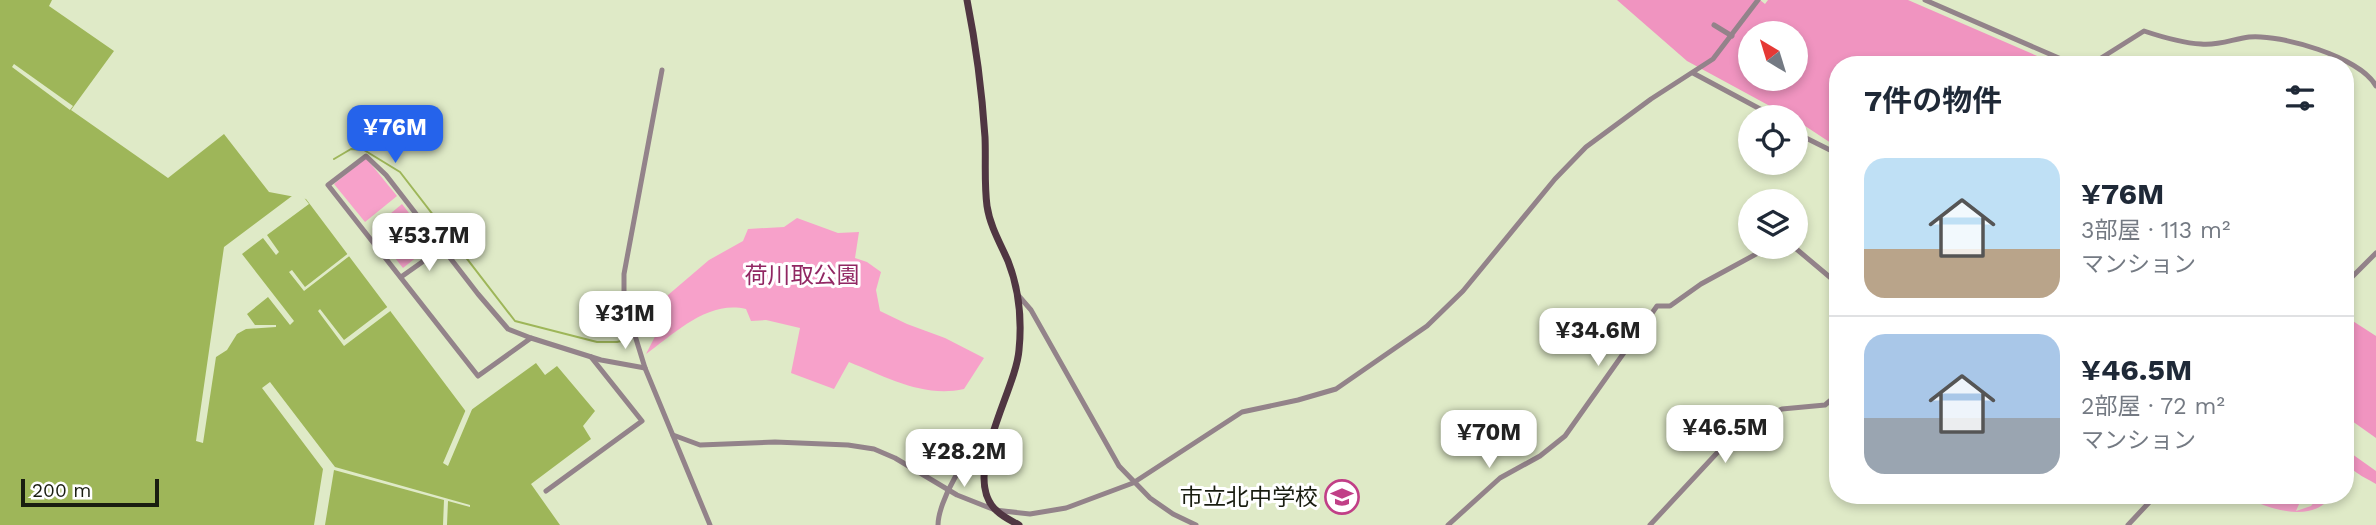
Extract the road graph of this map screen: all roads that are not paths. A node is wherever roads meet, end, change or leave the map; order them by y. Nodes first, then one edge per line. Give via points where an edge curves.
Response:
1 (967, 0) edge
2 (1758, 0) edge
3 (1925, 0) edge
4 (1714, 25) dead end
5 (1732, 36) junction
6 (2054, 56) edge
7 (2104, 56) edge
8 (2335, 56) edge
9 (2354, 68) edge
10 (662, 70) dead end
11 (1693, 73) junction
12 (2376, 86) edge
13 (1753, 105) edge
14 (1808, 139) edge
15 (1829, 150) edge
16 (442, 248) junction
17 (2376, 253) edge
18 (1747, 259) edge
19 (1808, 259) edge
20 (2354, 275) edge
21 (1829, 276) edge
22 (401, 277) junction
23 (1018, 295) junction
24 (531, 338) junction
25 (592, 357) junction
26 (645, 368) junction
27 (1829, 402) edge
28 (673, 435) junction
29 (988, 445) junction
30 (1133, 482) junction
31 (947, 490) junction
32 (546, 491) dead end
33 (2148, 504) edge
34 (995, 510) junction
35 (710, 525) edge
36 (938, 525) edge
37 (1019, 525) edge
38 (1196, 525) edge
39 (1448, 525) edge
40 (1650, 525) edge
41 (2128, 525) edge

1 - 23 main road via 984,123 987,204
2 - 5 street
3 - 6 street
4 - 5 street
5 - 11 street via 1713,60
7 - 8 street via 2144,31 2202,44 2250,37 2294,42
9 - 12 street
10 - 26 street via 623,288
11 - 13 street
11 - 30 street via 1586,146 1463,291 1427,326 1336,388 1242,412
14 - 15 street
16 - 22 street
16 - 22 street via 366,156 328,185
16 - 24 street via 508,329
17 - 20 street
18 - 39 street via 1670,306 1657,306 1565,436 1540,457 1500,478
19 - 21 street
22 - 24 street via 478,376
23 - 29 main road via 1017,366
23 - 30 street via 1044,332 1107,448
24 - 25 street
25 - 26 street
25 - 32 street via 642,421
26 - 28 street
27 - 40 street via 1782,409 1756,420 1730,439
28 - 31 street via 700,445 775,442 874,449
28 - 35 street
29 - 31 street via 972,454
29 - 34 main road via 984,477
30 - 34 street via 1066,508 1030,514
30 - 38 street via 1161,506
31 - 34 street
31 - 36 street
33 - 41 street
34 - 37 main road

